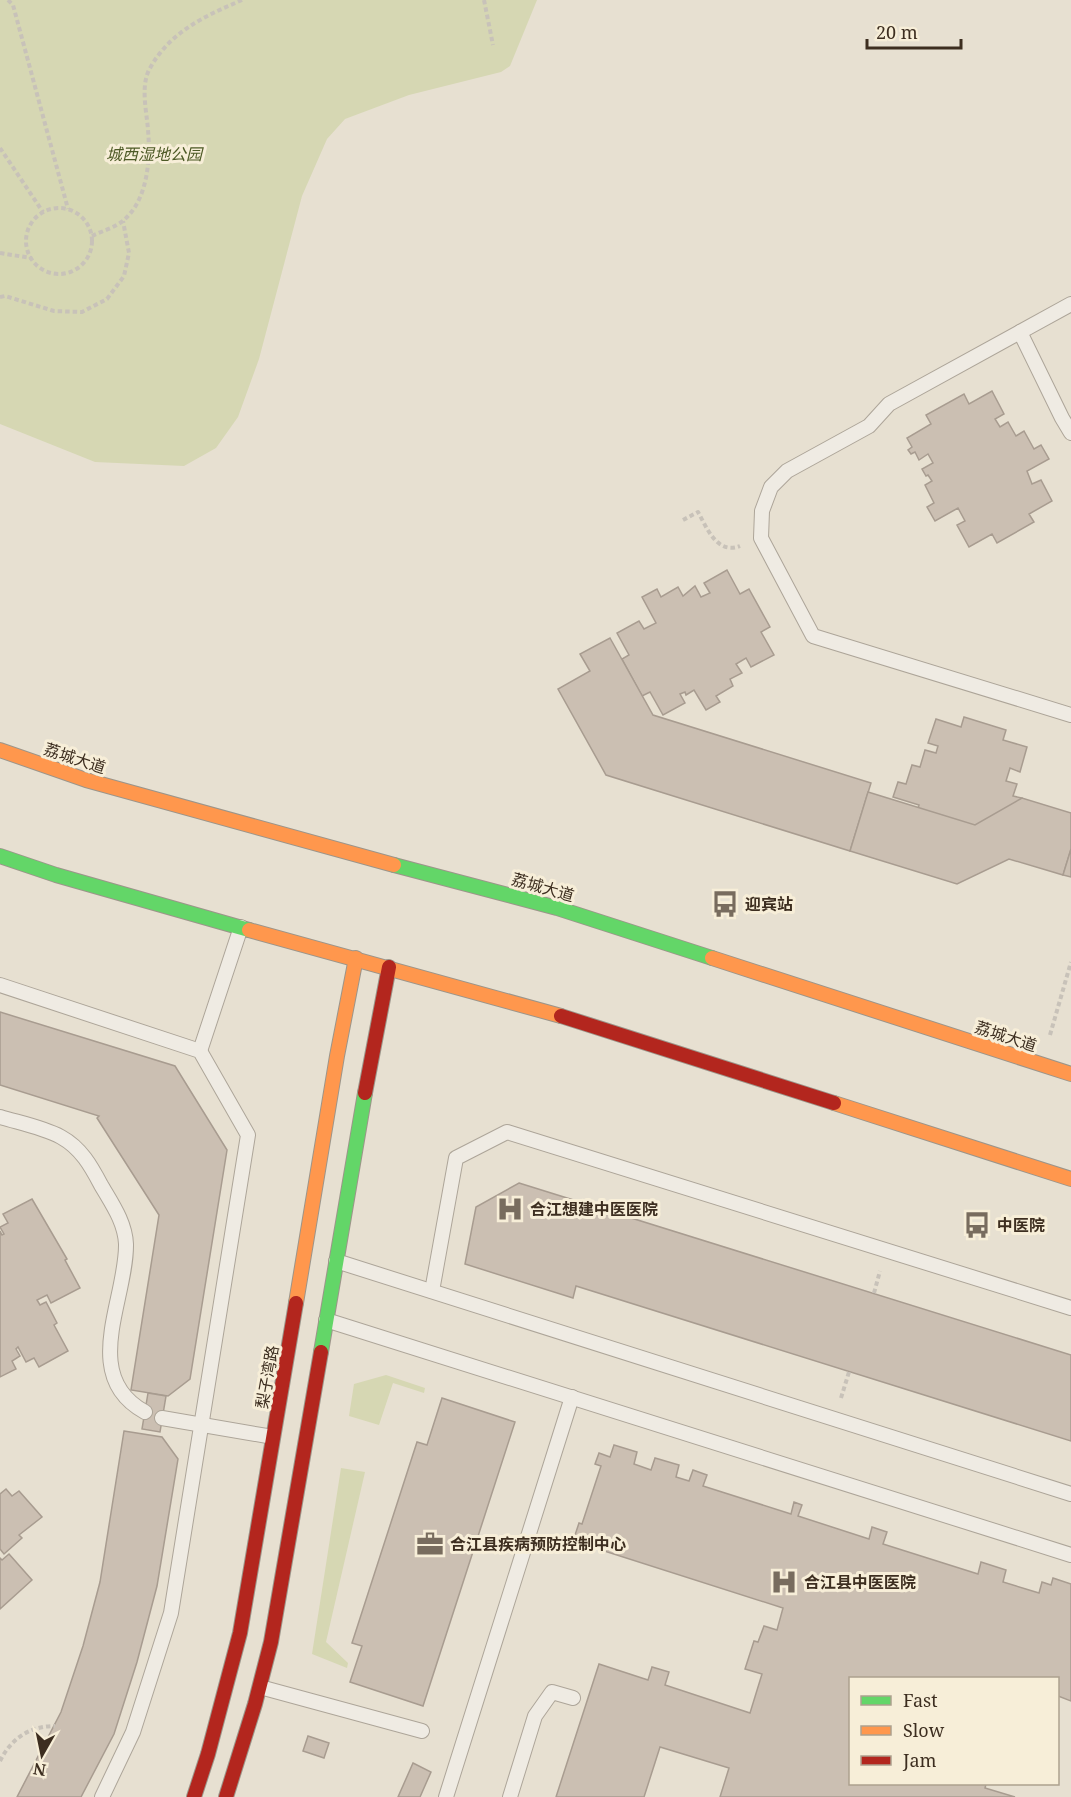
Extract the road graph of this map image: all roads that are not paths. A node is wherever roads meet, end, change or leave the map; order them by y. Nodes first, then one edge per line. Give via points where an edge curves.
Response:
1 (1071, 304) edge
2 (1020, 332) junction
3 (1071, 432) edge
4 (1071, 715) edge
5 (0, 750) edge
6 (0, 856) edge
7 (241, 927) junction
8 (356, 958) junction
9 (389, 967) junction
10 (0, 985) edge
11 (200, 1051) junction
12 (1071, 1074) edge
13 (0, 1117) edge
14 (1071, 1179) edge
15 (336, 1261) junction
16 (432, 1291) junction
17 (1071, 1308) edge
18 (326, 1320) junction
19 (572, 1397) junction
20 (145, 1412) dead end
21 (162, 1418) dead end
22 (201, 1425) junction
23 (273, 1437) junction
24 (1071, 1494) edge
25 (1071, 1555) edge
26 (260, 1687) junction
27 (573, 1698) dead end
28 (422, 1731) dead end
29 (102, 1797) edge
30 (194, 1797) edge
31 (226, 1797) edge
32 (446, 1797) edge
33 (510, 1797) edge

1 - 2 lane
2 - 3 lane
2 - 4 lane via 889,404 869,426 787,471 771,487 762,511 761,538 813,636
5 - 12 main road, 荔城大道 via 86,780 557,908
6 - 7 main road
7 - 8 main road
7 - 11 lane
8 - 9 main road
8 - 23 main road, 梨子湾路
9 - 14 main road via 528,1005
9 - 15 main road
10 - 11 lane
11 - 22 lane via 248,1135
13 - 20 lane via 51,1133 71,1144 89,1162 121,1221 126,1244 110,1358 118,1387
15 - 16 lane
15 - 18 main road
16 - 17 lane via 456,1158 507,1132
16 - 24 lane
18 - 19 lane
18 - 26 main road
19 - 25 lane
19 - 32 lane
21 - 22 lane
22 - 23 lane
22 - 29 lane via 171,1613 134,1732
23 - 30 main road, 梨子湾路 via 240,1633
26 - 28 lane
26 - 31 main road
27 - 33 lane via 552,1692 539,1711

